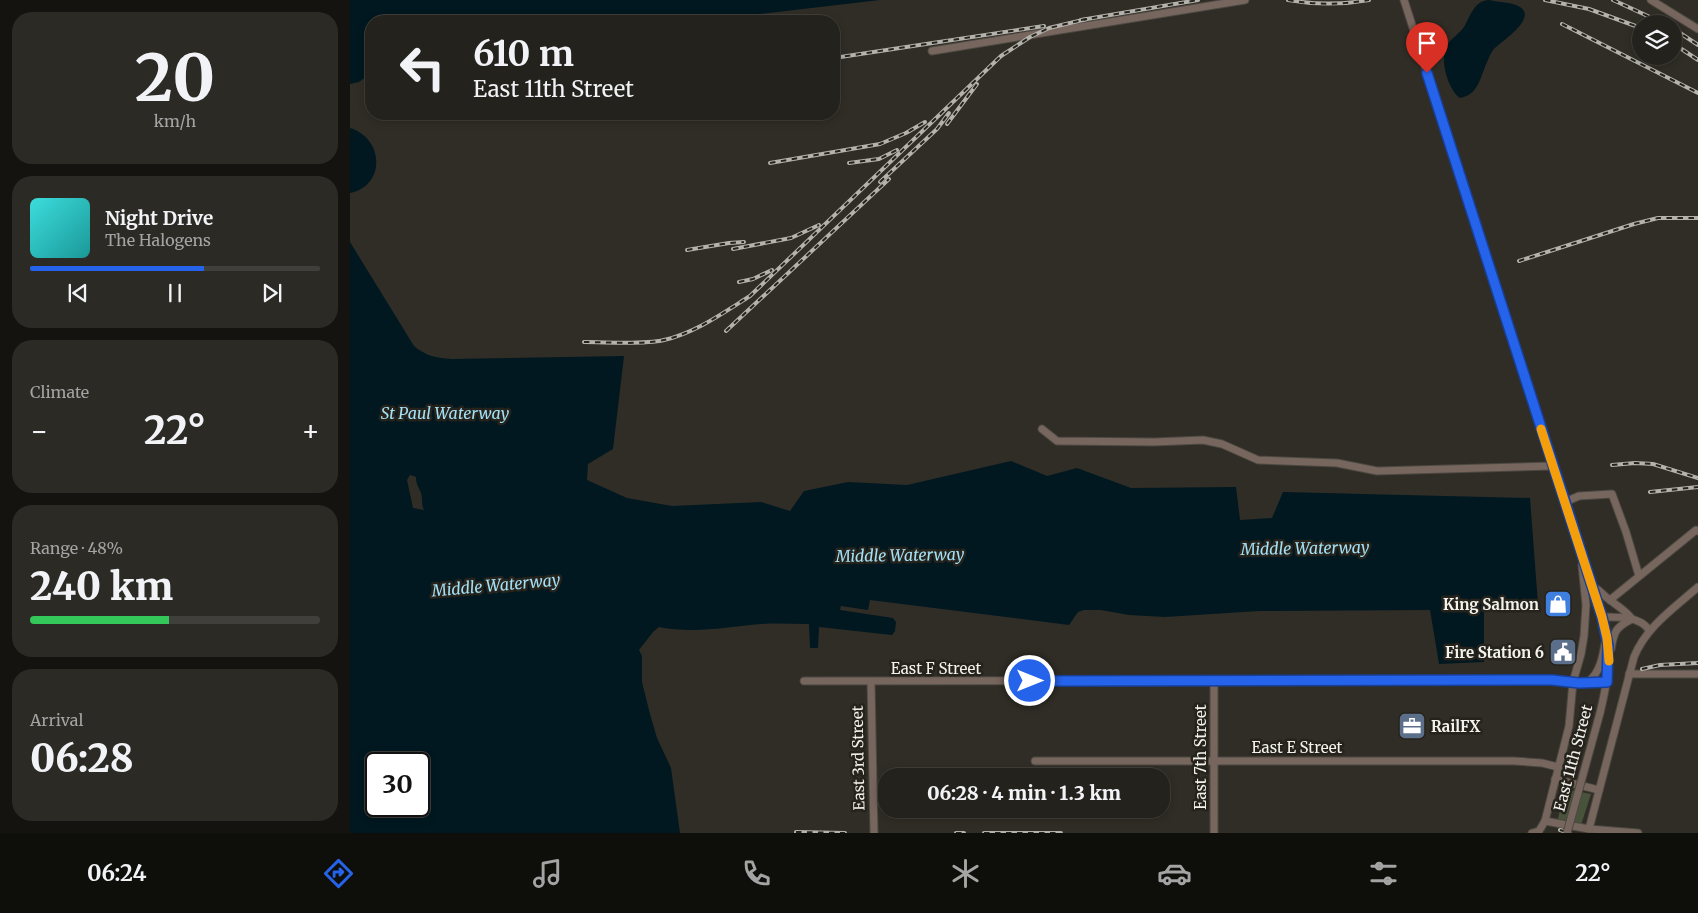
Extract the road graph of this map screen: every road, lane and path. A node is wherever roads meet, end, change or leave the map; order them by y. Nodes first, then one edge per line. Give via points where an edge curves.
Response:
1 (1245, 0) edge
2 (1404, 0) edge
3 (1651, 0) edge
4 (1698, 28) edge
5 (932, 51) dead end
6 (1042, 429) dead end
7 (1552, 466) junction
8 (1565, 502) junction
9 (1698, 531) edge
10 (1579, 545) junction
11 (1639, 576) junction
12 (1592, 586) junction
13 (1698, 587) edge
14 (1610, 600) junction
15 (1602, 617) junction
16 (1632, 619) junction
17 (1605, 627) junction
18 (1649, 630) junction
19 (1609, 660) junction
20 (1629, 674) junction
21 (1698, 674) edge
22 (804, 681) dead end
23 (1214, 681) junction
24 (871, 682) junction
25 (1573, 682) junction
26 (1588, 682) junction
27 (1607, 682) junction
28 (1035, 761) dead end
29 (1214, 761) junction
30 (1558, 767) junction
31 (1555, 779) junction
32 (1599, 790) junction
33 (1545, 821) junction
34 (1589, 829) junction
35 (874, 833) edge
36 (1214, 833) edge
37 (1535, 833) edge
38 (1567, 833) edge
39 (1638, 833) edge

1 - 5 street
2 - 7 street, East 11th Street
3 - 4 street
6 - 7 street via 1057,441 1203,440 1222,444 1258,460 1337,463 1377,471
7 - 8 street, East 11th Street
8 - 10 street, East 11th Street
8 - 11 street via 1579,496 1612,494
9 - 11 street
10 - 12 street, East 11th Street
10 - 25 street, East 11th Street via 1586,619 1582,654
11 - 14 street
12 - 14 street
12 - 15 street, East 11th Street
13 - 18 street
14 - 16 street
15 - 16 street
15 - 17 street, East 11th Street
16 - 18 street via 1645,624
16 - 19 street via 1617,628
17 - 19 street, East 11th Street
17 - 26 street via 1602,658 1596,675
18 - 20 street via 1638,646
19 - 27 street, East 11th Street
20 - 21 street
20 - 32 street
22 - 24 street, East F Street
23 - 24 street, East F Street
23 - 25 street, East F Street
23 - 29 street, East 7th Street
24 - 35 street, East 3rd Street
25 - 26 street, East F Street
25 - 30 street, East 11th Street via 1569,726
26 - 27 street, East F Street
27 - 38 street, East 11th Street, bridge
28 - 29 street, East E Street
29 - 30 street, East E Street via 1514,761
29 - 36 street, East 7th Street
30 - 31 street, East 11th Street
31 - 32 street
31 - 33 street, East 11th Street
32 - 34 street
33 - 34 street
33 - 37 street, East 11th Street
34 - 39 street

